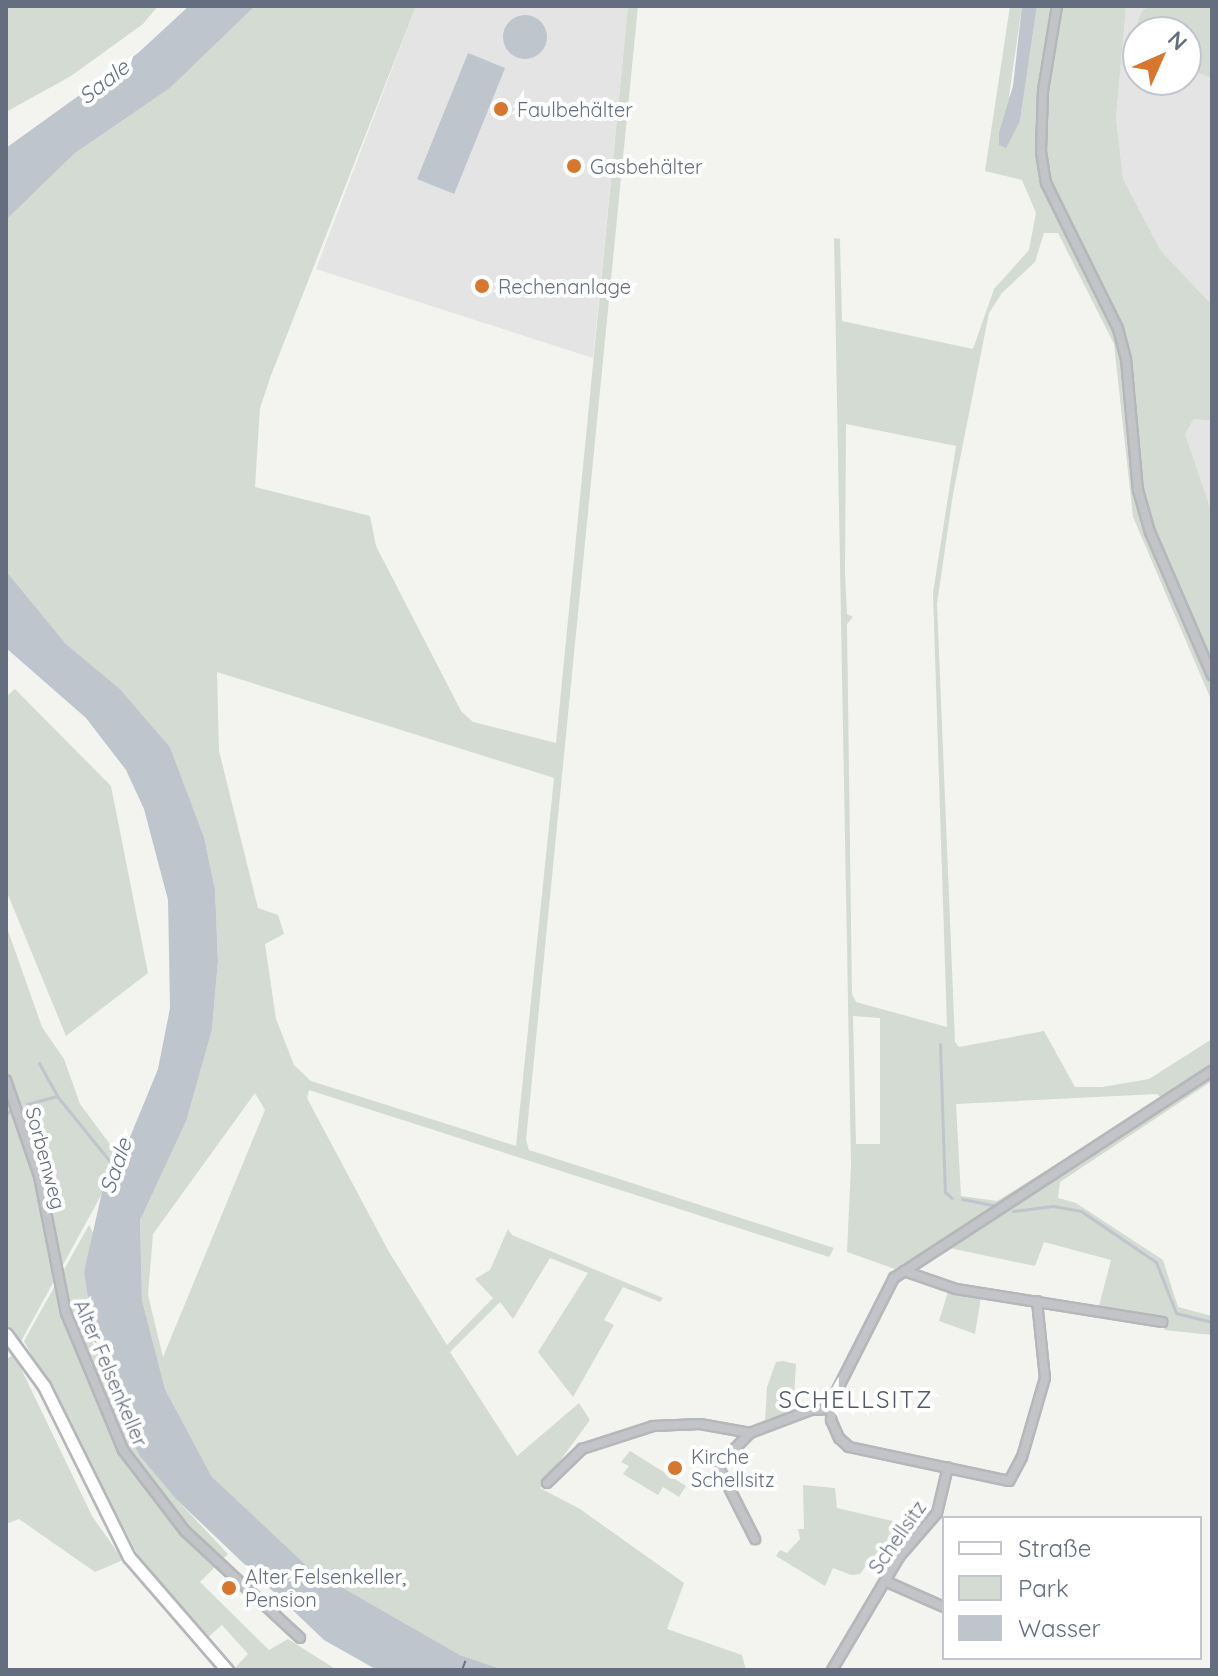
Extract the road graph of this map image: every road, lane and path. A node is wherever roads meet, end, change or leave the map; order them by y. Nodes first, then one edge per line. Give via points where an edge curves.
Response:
1 (1057, 6) edge
2 (1212, 675) edge
3 (1212, 1071) edge
4 (6, 1080) edge
5 (51, 1245) joint
6 (904, 1271) junction
7 (1037, 1301) junction
8 (1162, 1322) dead end
9 (6, 1334) edge
10 (831, 1409) junction
11 (750, 1433) junction
12 (948, 1467) junction
13 (547, 1483) dead end
14 (755, 1539) dead end
15 (885, 1581) junction
16 (942, 1606) edge
17 (300, 1638) dead end
18 (227, 1670) edge
19 (832, 1670) edge

1 - 2 street via 1043,91 1046,183 1118,329 1142,504 1181,614
3 - 6 street
4 - 5 street, Sorbenweg via 39,1176
5 - 17 street, Alter Felsenkeller via 73,1333 137,1472 185,1531
6 - 7 street via 956,1289
6 - 10 street via 886,1288
7 - 8 street
7 - 12 street via 1045,1378 1016,1471 1009,1481
9 - 18 main road via 44,1386 124,1550
10 - 11 street via 811,1410
10 - 12 street via 839,1438 849,1447
11 - 13 street via 700,1424 653,1426 582,1449
11 - 14 street via 718,1466
12 - 15 street, Schellsitz via 937,1513
15 - 16 street
15 - 19 street, Schellsitz

